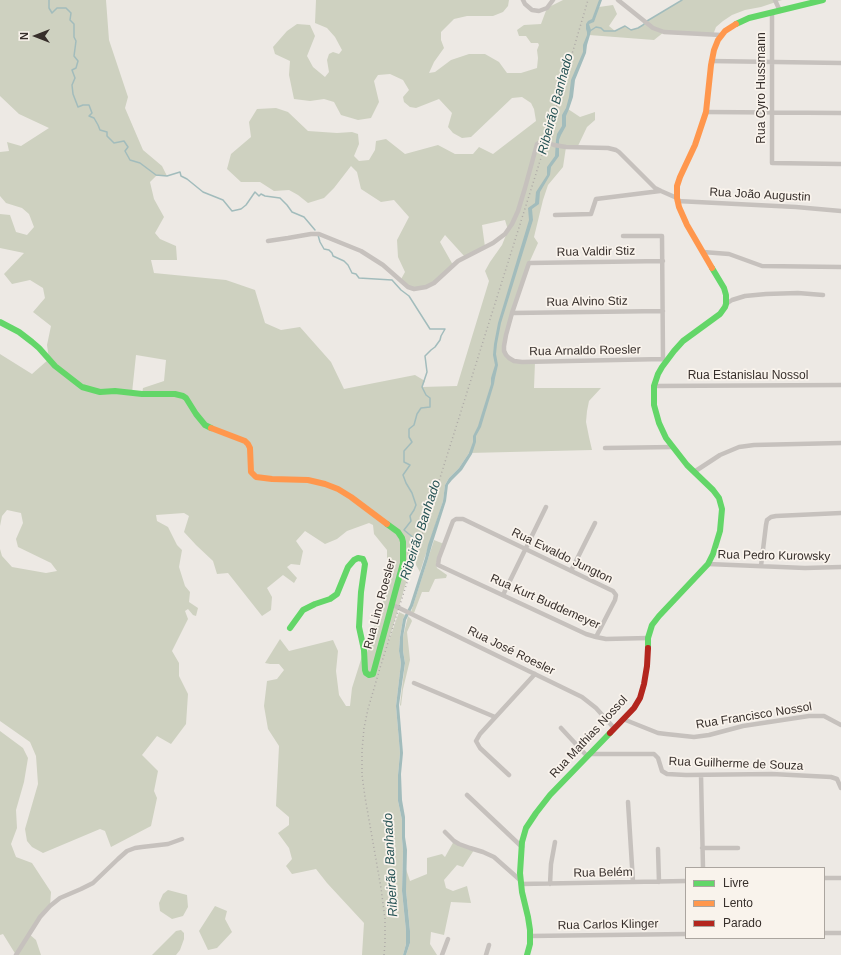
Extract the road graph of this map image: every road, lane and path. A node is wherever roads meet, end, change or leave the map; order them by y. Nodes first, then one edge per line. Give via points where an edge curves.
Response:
1 (523, 0) edge
2 (553, 0) edge
3 (618, 0) edge
4 (775, 0) edge
5 (820, 0) edge
6 (780, 11) junction
7 (772, 13) junction
8 (721, 35) junction
9 (711, 61) junction
10 (772, 62) junction
11 (841, 63) edge
12 (706, 112) junction
13 (772, 112) junction
14 (841, 114) edge
15 (841, 164) edge
16 (661, 191) junction
17 (677, 200) junction
18 (841, 211) edge
19 (555, 215) dead end
20 (623, 236) dead end
21 (268, 241) dead end
22 (703, 252) junction
23 (663, 261) junction
24 (841, 267) edge
25 (823, 295) dead end
26 (726, 304) junction
27 (663, 311) junction
28 (512, 313) junction
29 (0, 322) edge
30 (665, 360) junction
31 (841, 385) edge
32 (654, 386) junction
33 (841, 443) edge
34 (605, 448) dead end
35 (673, 448) junction
36 (694, 472) junction
37 (546, 508) dead end
38 (841, 513) edge
39 (595, 523) dead end
40 (525, 550) junction
41 (708, 564) junction
42 (438, 565) joint
43 (761, 566) junction
44 (841, 567) edge
45 (571, 571) junction
46 (503, 595) junction
47 (391, 604) junction
48 (290, 628) dead end
49 (596, 637) junction
50 (648, 638) junction
51 (535, 674) junction
52 (414, 683) dead end
53 (495, 717) junction
54 (623, 719) junction
55 (841, 725) edge
56 (561, 728) dead end
57 (614, 728) junction
58 (588, 755) junction
59 (509, 775) dead end
60 (701, 775) junction
61 (841, 788) edge
62 (467, 795) dead end
63 (628, 802) dead end
64 (445, 832) dead end
65 (182, 839) dead end
66 (555, 842) dead end
67 (522, 847) junction
68 (702, 848) junction
69 (738, 848) dead end
70 (658, 849) dead end
71 (702, 867) edge
72 (825, 878) edge
73 (841, 878) edge
74 (685, 881) edge
75 (521, 882) junction
76 (633, 882) junction
77 (659, 882) junction
78 (550, 884) junction
79 (825, 933) edge
80 (841, 933) edge
81 (685, 934) edge
82 (530, 936) junction
83 (448, 939) dead end
84 (489, 945) dead end
85 (16, 955) edge
86 (442, 955) edge
87 (486, 955) edge
88 (527, 955) edge

1 - 2 street via 532,10 539,11 547,8
3 - 8 street via 653,28 664,32
4 - 6 street
5 - 6 street
6 - 7 street
7 - 8 street via 742,21
7 - 10 street, Rua Cyro Hussmann
8 - 9 street
9 - 10 street
9 - 12 street
10 - 11 street
10 - 13 street, Rua Cyro Hussmann
12 - 13 street
12 - 17 street via 677,186
13 - 14 street
13 - 15 street, Rua Cyro Hussmann via 772,163
16 - 17 street
16 - 19 street via 596,199 591,214
16 - 21 street via 616,150 561,147 540,142 537,144 518,211 506,234 458,261 434,283 418,289 408,287 383,265 361,251 319,234
17 - 18 street, Rua João Augustin
17 - 22 street via 685,221
20 - 23 street via 662,236
22 - 24 street via 729,254 762,266
22 - 26 street via 726,292
23 - 27 street
23 - 28 street, Rua Valdir Stiz via 529,263
25 - 26 street via 766,294 745,296
26 - 30 street, Rua Mathias Nossol via 720,314 683,341
27 - 28 street, Rua Alvino Stiz
27 - 30 street
28 - 30 street, Rua Arnaldo Roesler via 504,351 506,356 514,361
29 - 47 street, Rua Lino Roesler via 32,342 55,366 86,389 183,396 205,424 248,444 251,472 256,477 308,480 325,484 338,489 362,505 398,532 402,538 403,563
30 - 32 street, Rua Mathias Nossol
31 - 32 street, Rua Estanislau Nossol
32 - 35 street, Rua Mathias Nossol via 654,405 659,423
33 - 36 street via 739,447 720,455
34 - 35 street
35 - 36 street, Rua Mathias Nossol
36 - 41 street, Rua Mathias Nossol via 716,494 722,509 720,531
37 - 40 street
38 - 43 street via 771,517 767,520
39 - 45 street
40 - 42 street, Rua Ewaldo Jungton via 462,519 456,519 453,521
40 - 45 street, Rua Ewaldo Jungton
40 - 46 street
41 - 43 street, Rua Pedro Kurowsky
41 - 50 street, Rua Mathias Nossol via 655,620
42 - 46 street, Rua Kurt Buddemeyer
43 - 44 street, Rua Pedro Kurowsky
45 - 49 street, Rua Ewaldo Jungton via 613,591 616,595
46 - 49 street, Rua Kurt Buddemeyer
47 - 48 street, Rua Lino Roesler via 375,668 373,674 369,675 365,670 359,627 360,592 365,564 363,559 354,560 348,567 337,594 303,610
47 - 51 street, Rua José Roesler
49 - 50 street, Rua Kurt Buddemeyer
50 - 54 street, Rua Mathias Nossol via 646,675 642,691 634,708
51 - 53 street
51 - 57 street, Rua José Roesler via 582,697
52 - 53 street
53 - 59 street via 476,741 480,748
54 - 55 street, Rua Francisco Nossol via 658,732 689,737 809,716 824,716
54 - 57 street, Rua Mathias Nossol
56 - 58 street
57 - 58 street, Rua Mathias Nossol
58 - 60 street, Rua Guilherme de Souza via 654,754 665,773
58 - 67 street, Rua Mathias Nossol via 536,813 526,828
60 - 61 street, Rua Guilherme de Souza via 772,774 831,777 837,779
60 - 68 street
62 - 67 street
63 - 76 street
64 - 75 street via 459,844 494,857
65 - 85 street via 127,851 93,883 60,898 50,906
66 - 78 street
67 - 75 street, Rua Mathias Nossol
68 - 69 street
68 - 71 street
70 - 77 street
72 - 73 street
74 - 77 street, Rua Belém
75 - 78 street, Rua Belém
75 - 82 street, Rua Mathias Nossol
76 - 77 street, Rua Belém
76 - 78 street, Rua Belém
79 - 80 street
81 - 82 street, Rua Carlos Klinger
82 - 88 street, Rua Mathias Nossol
83 - 86 street
84 - 87 street

